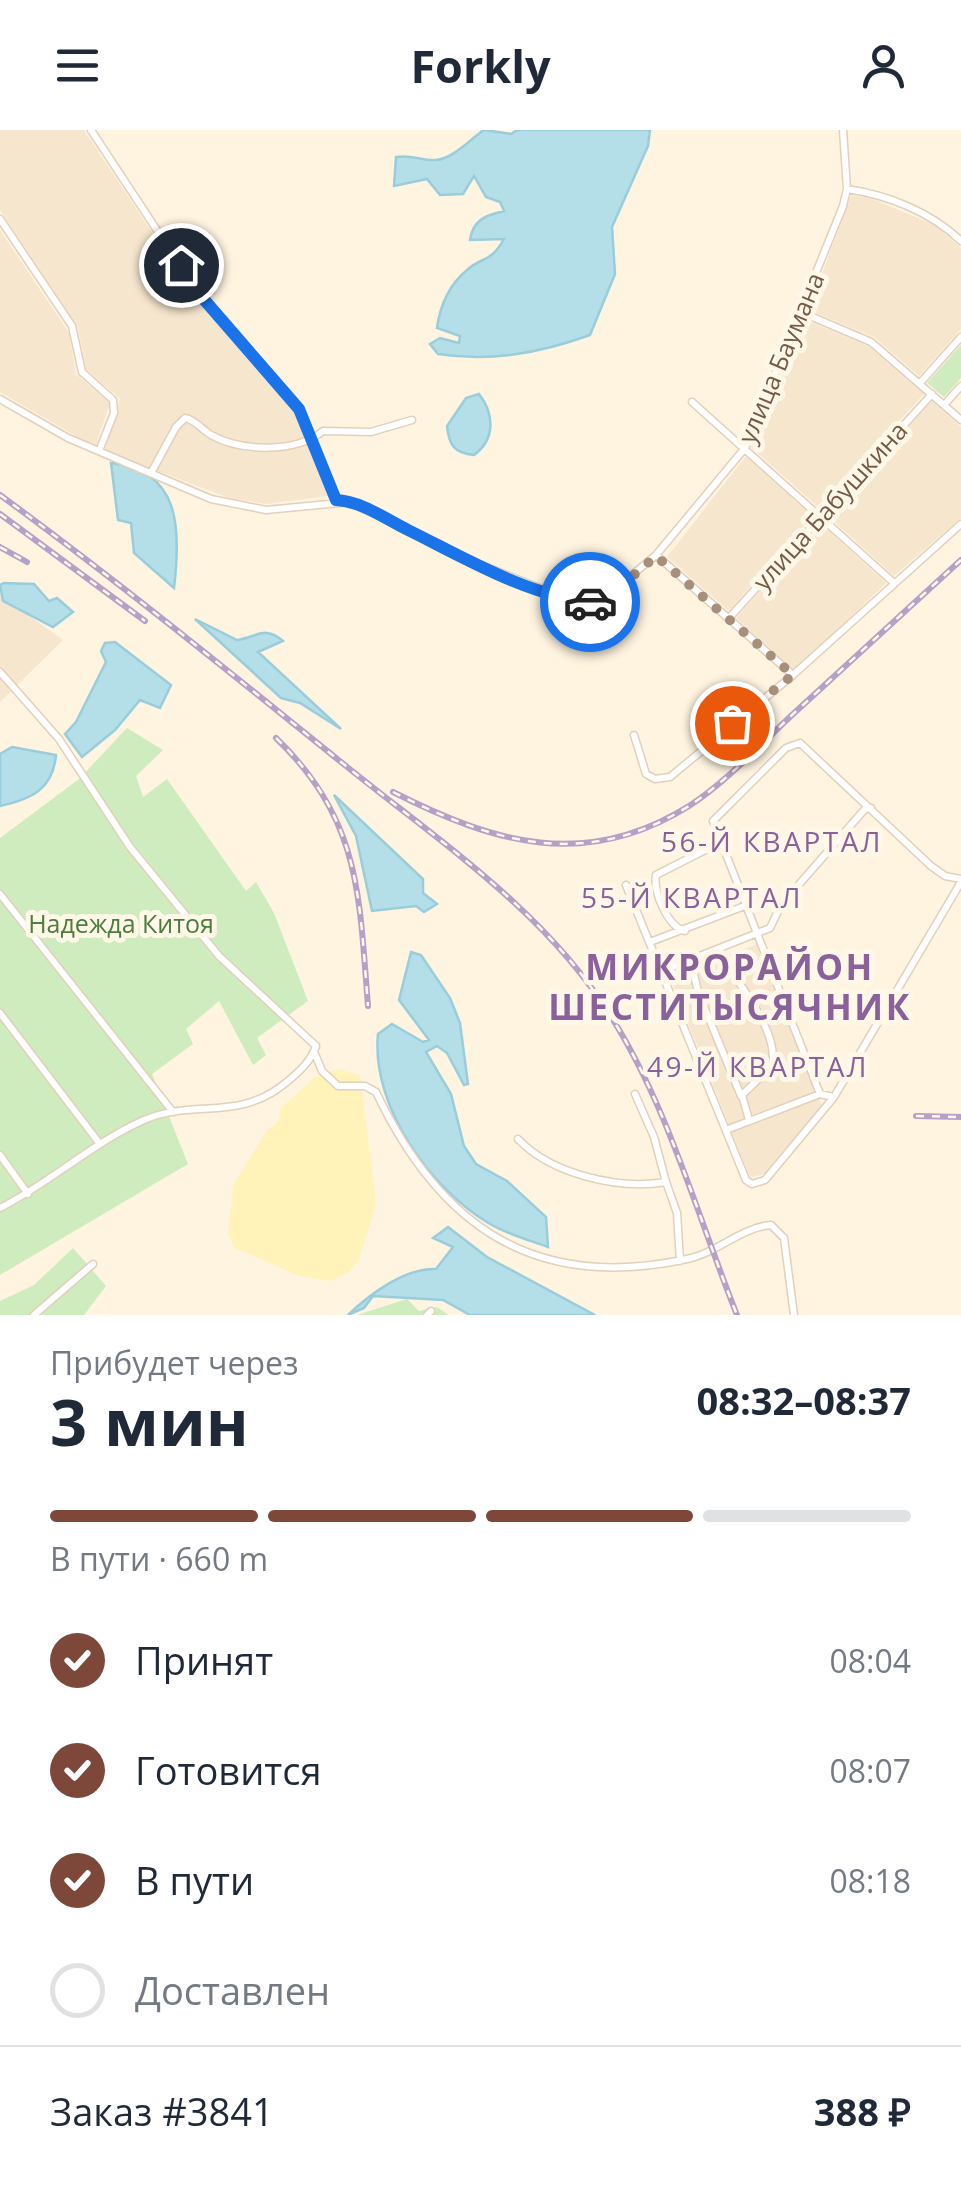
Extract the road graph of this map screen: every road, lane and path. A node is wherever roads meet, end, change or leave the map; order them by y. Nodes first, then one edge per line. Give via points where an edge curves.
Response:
1 (91, 130) edge
2 (844, 130) edge
3 (847, 189) junction
4 (0, 219) edge
5 (961, 241) edge
6 (803, 313) junction
7 (961, 337) edge
8 (920, 383) junction
9 (961, 386) edge
10 (932, 394) junction
11 (0, 400) edge
12 (692, 402) dead end
13 (944, 405) junction
14 (412, 420) dead end
15 (961, 420) edge
16 (314, 440) junction
17 (745, 448) junction
18 (99, 451) junction
19 (151, 473) junction
20 (336, 500) junction
21 (820, 516) junction
22 (961, 524) edge
23 (656, 556) junction
24 (894, 583) junction
25 (729, 618) junction
26 (0, 672) edge
27 (793, 675) junction
28 (634, 736) dead end
29 (871, 808) junction
30 (721, 842) junction
31 (961, 880) edge
32 (626, 886) dead end
33 (0, 894) edge
34 (746, 905) junction
35 (685, 931) junction
36 (760, 936) junction
37 (650, 942) junction
38 (719, 952) junction
39 (691, 962) junction
40 (662, 972) junction
41 (0, 1013) edge
42 (315, 1049) junction
43 (635, 1094) dead end
44 (820, 1094) junction
45 (834, 1097) junction
46 (742, 1098) junction
47 (173, 1112) junction
48 (749, 1120) junction
49 (726, 1130) junction
50 (518, 1139) dead end
51 (100, 1144) junction
52 (0, 1155) edge
53 (666, 1182) junction
54 (28, 1194) junction
55 (0, 1208) edge
56 (680, 1261) junction
57 (93, 1264) dead end
58 (34, 1315) edge
59 (794, 1315) edge

1 - 16 street via 201,296 290,396
2 - 3 street
3 - 5 street via 940,222
3 - 6 street, улица Баумана
4 - 18 street via 72,326 82,372 113,400
6 - 8 street via 871,342
6 - 17 street, улица Баумана
7 - 8 street
8 - 10 street
9 - 13 street
10 - 13 street
10 - 21 street, улица Бабушкина
11 - 18 street
12 - 17 street
13 - 15 street
14 - 16 street via 370,432 323,431
16 - 19 street via 272,447 234,443 186,418
16 - 20 street
17 - 21 street
17 - 23 street, улица Баумана
18 - 19 street
19 - 20 street via 244,508
20 - 23 street, улица Баумана via 471,561 586,602 607,598
21 - 24 street
21 - 25 street, улица Бабушкина
22 - 24 street
23 - 25 street
24 - 27 street
25 - 27 street
26 - 42 street via 58,739 130,847 219,956
27 - 28 street via 670,776 646,774
29 - 30 street via 796,743 713,821
29 - 31 street via 931,866
29 - 36 street
30 - 34 street
30 - 35 street via 656,876 656,891 674,926
31 - 45 street
32 - 37 street
33 - 47 street
34 - 35 street
34 - 36 street
35 - 37 street
36 - 38 street
36 - 44 street
37 - 40 street
38 - 39 street
38 - 46 street via 747,989 773,1052 772,1066
39 - 40 street
39 - 46 street
40 - 49 street
41 - 51 street
42 - 47 street via 280,1088 252,1105
42 - 56 street via 322,1071 338,1086 376,1092 418,1170 456,1212 489,1234 540,1257 600,1269
43 - 53 street
44 - 45 street
44 - 48 street
45 - 49 street via 766,1180 746,1180
46 - 48 street
47 - 51 street
48 - 49 street
50 - 53 street via 532,1154 588,1176
51 - 54 street
52 - 54 street
53 - 56 street via 677,1213
54 - 55 street
56 - 59 street via 719,1250 758,1226 778,1228
57 - 58 street

